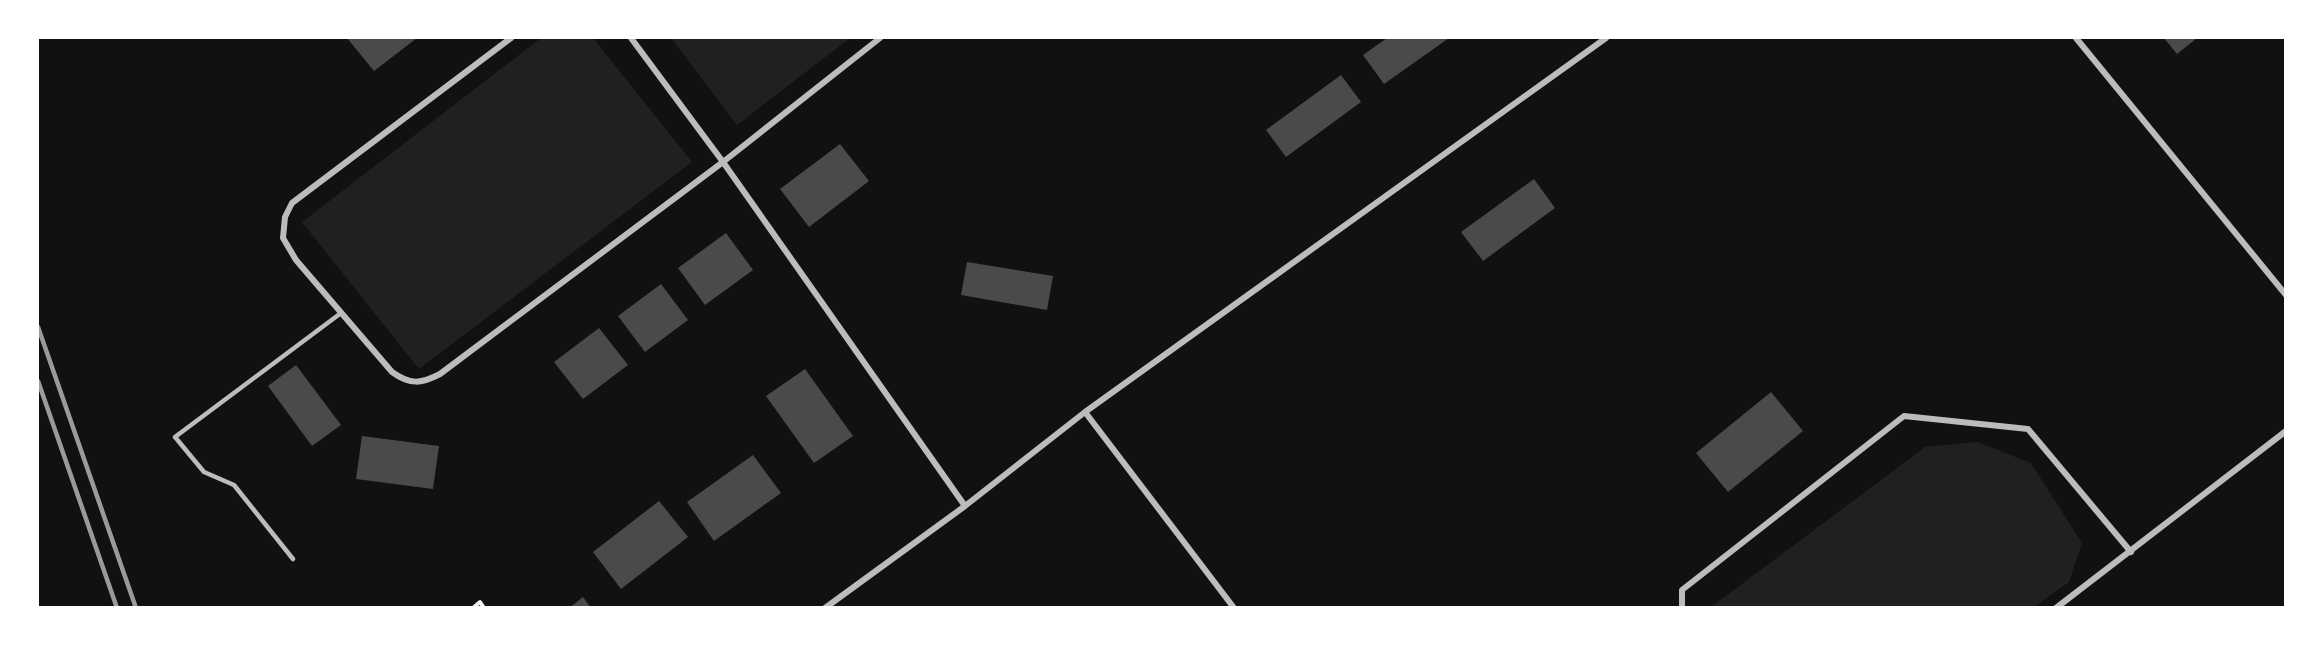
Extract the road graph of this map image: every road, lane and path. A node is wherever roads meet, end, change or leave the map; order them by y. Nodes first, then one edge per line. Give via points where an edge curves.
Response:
1 (511, 38) edge
2 (631, 38) edge
3 (880, 38) edge
4 (1606, 38) edge
5 (2076, 38) edge
6 (723, 162) junction
7 (2286, 294) edge
8 (341, 314) junction
9 (1085, 412) junction
10 (2286, 431) edge
11 (965, 506) junction
12 (2132, 552) junction
13 (293, 559) dead end
14 (473, 608) edge
15 (484, 608) edge
16 (825, 608) edge
17 (1234, 608) edge
18 (1682, 608) edge
19 (2056, 608) edge

1 - 8 street via 292,203 282,238
2 - 6 street
3 - 6 street
4 - 9 street
5 - 7 street
6 - 8 street via 440,374 424,382 403,380 392,372
6 - 11 street
8 - 13 lane via 175,436 204,472 234,485
9 - 11 street
9 - 17 street
10 - 12 street
11 - 16 street
12 - 18 street via 2028,429 1904,416 1683,590
12 - 19 street
14 - 15 path via 480,602

